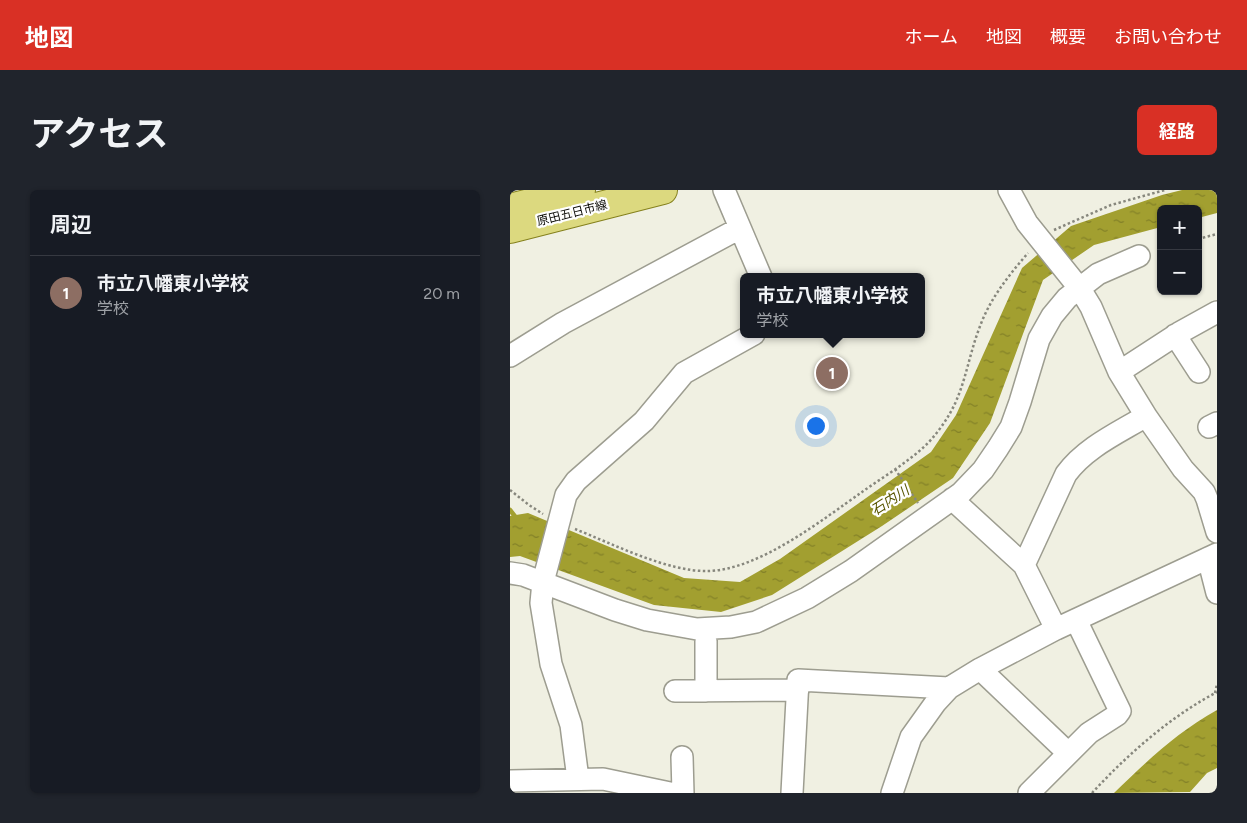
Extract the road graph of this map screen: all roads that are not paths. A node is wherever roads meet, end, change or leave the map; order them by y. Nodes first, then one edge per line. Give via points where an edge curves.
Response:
1 (581, 190) edge
2 (663, 190) edge
3 (724, 190) edge
4 (1009, 190) edge
5 (510, 208) edge
6 (510, 228) edge
7 (740, 228) junction
8 (1139, 256) dead end
9 (758, 273) edge
10 (1077, 286) junction
11 (1217, 312) edge
12 (1175, 335) junction
13 (747, 338) edge
14 (510, 356) edge
15 (1119, 372) junction
16 (1199, 372) dead end
17 (1146, 416) junction
18 (952, 499) junction
19 (1217, 532) edge
20 (1213, 556) edge
21 (1024, 565) junction
22 (510, 573) edge
23 (544, 578) junction
24 (1217, 593) edge
25 (1076, 620) junction
26 (1056, 629) junction
27 (706, 640) dead end
28 (980, 670) junction
29 (949, 688) junction
30 (798, 690) junction
31 (675, 691) dead end
32 (706, 691) junction
33 (1068, 754) junction
34 (682, 757) dead end
35 (578, 779) junction
36 (510, 781) edge
37 (670, 793) edge
38 (683, 793) edge
39 (792, 793) edge
40 (892, 793) edge
41 (1030, 793) edge

1 - 5 main road, 原田五日市線
2 - 6 main road, 原田五日市線
3 - 7 street
4 - 10 street via 1041,242
7 - 9 street
7 - 14 street via 563,323
8 - 10 street
10 - 15 street via 1091,307
10 - 18 street via 1052,316 1039,339 1020,402 998,448 983,470
11 - 12 street
12 - 15 street
12 - 16 street
13 - 23 street via 684,373 644,421 570,488
15 - 17 street
17 - 19 street via 1208,498
17 - 21 street via 1074,462
18 - 21 street
18 - 23 street via 851,571 807,598 756,622 731,627 697,629 646,620 615,610
20 - 24 street
20 - 25 street
21 - 26 street
22 - 23 street
23 - 35 street via 541,603 551,664 571,725
25 - 26 street
25 - 33 street via 1120,711
26 - 28 street
27 - 32 street
28 - 29 street
28 - 33 street
29 - 30 street via 798,680
29 - 40 street via 911,737
30 - 32 street
30 - 39 street
31 - 32 street
33 - 41 street
34 - 38 street
35 - 36 street
35 - 37 street via 603,779

